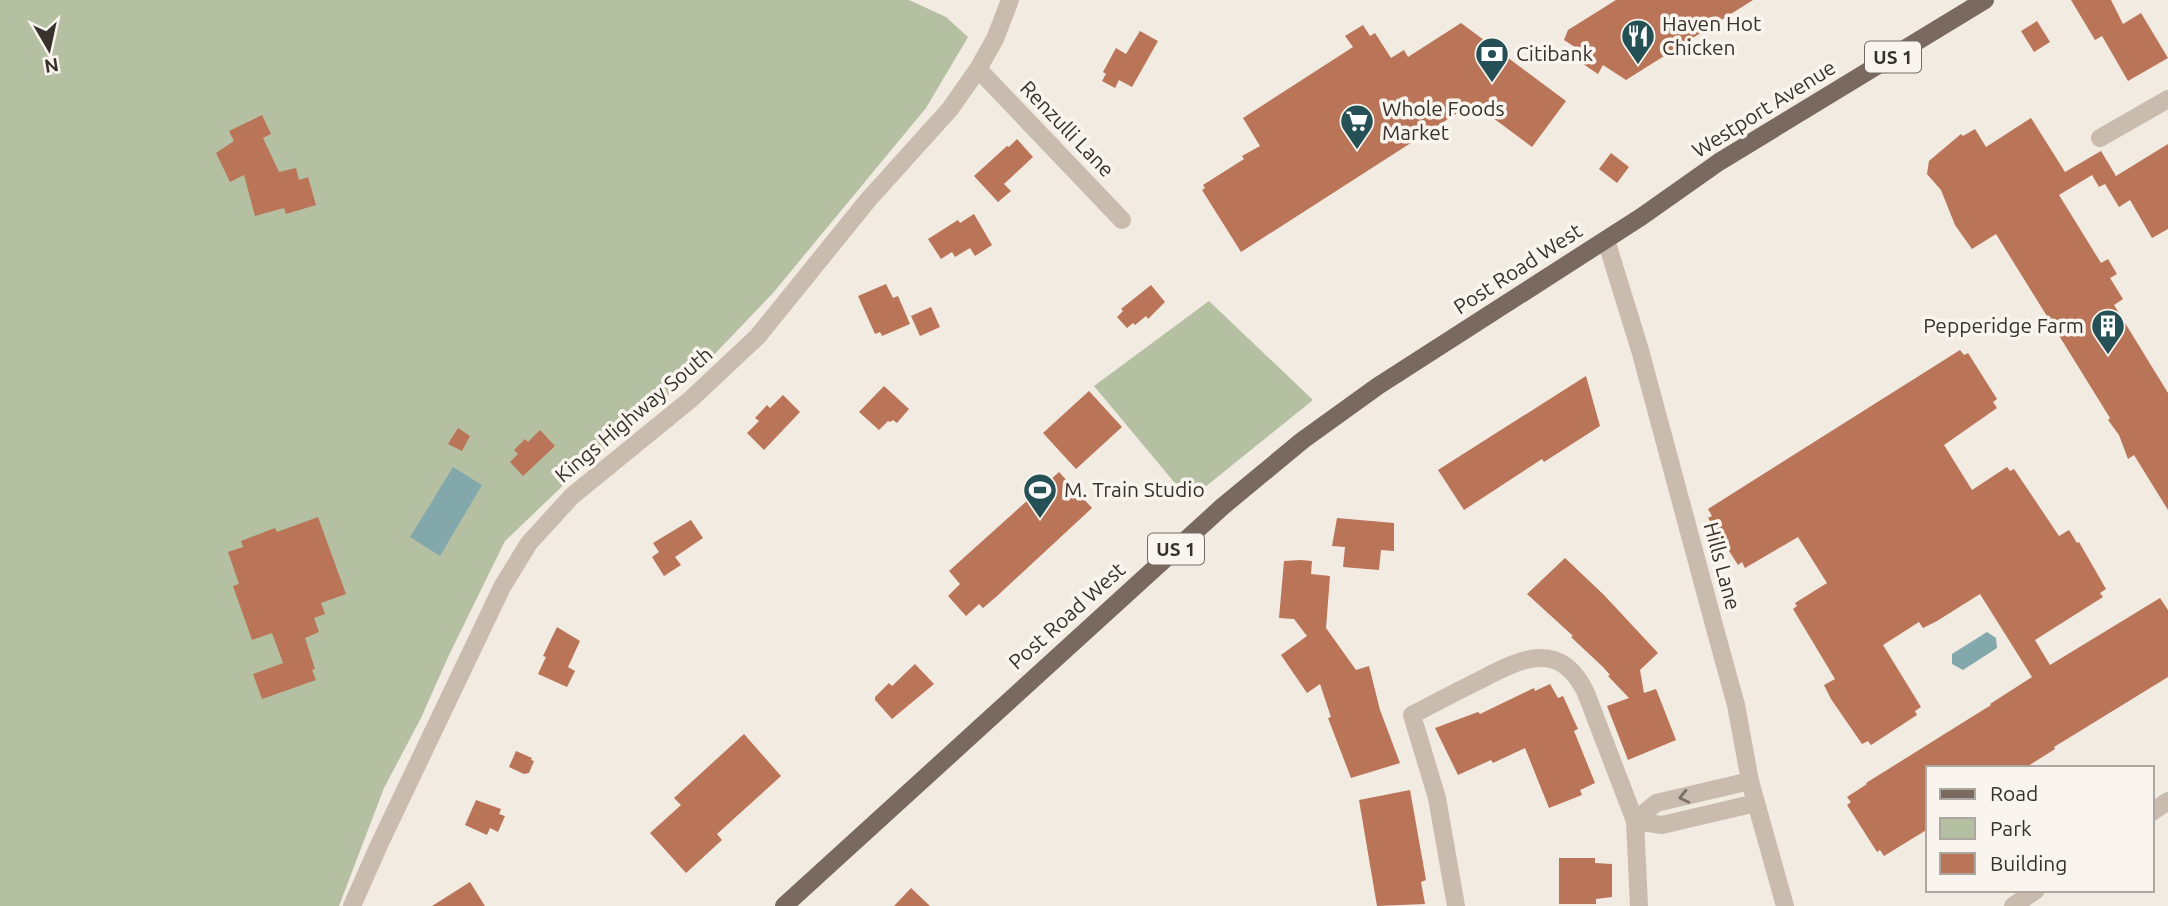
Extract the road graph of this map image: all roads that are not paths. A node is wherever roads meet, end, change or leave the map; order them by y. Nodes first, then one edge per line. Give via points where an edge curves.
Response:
1 (1010, 0) edge
2 (1986, 0) edge
3 (978, 69) junction
4 (2168, 99) edge
5 (2100, 138) dead end
6 (1122, 220) dead end
7 (1606, 240) junction
8 (1751, 781) junction
9 (1756, 803) junction
10 (1635, 821) junction
11 (2033, 892) edge
12 (352, 906) edge
13 (784, 906) edge
14 (1456, 906) edge
15 (1639, 906) edge
16 (1785, 906) edge
17 (2012, 906) edge

1 - 3 street, Kings Highway South
2 - 7 main road, Westport Avenue / US 1 via 1719,162
3 - 6 street, Renzulli Lane
3 - 12 street, Kings Highway South via 950,109 868,200 758,336 691,399 572,496 528,543 502,587
4 - 5 street
7 - 8 street, Hills Lane via 1733,694
7 - 13 main road, Post Road West / US 1 via 1369,392 1276,461
8 - 9 street, Hills Lane
8 -> 10 street via 1656,803
9 - 10 street via 1662,825
9 - 16 street, Hills Lane
10 - 14 street via 1577,677 1545,658 1514,662 1412,715 1437,798
10 - 15 street
11 - 17 street

